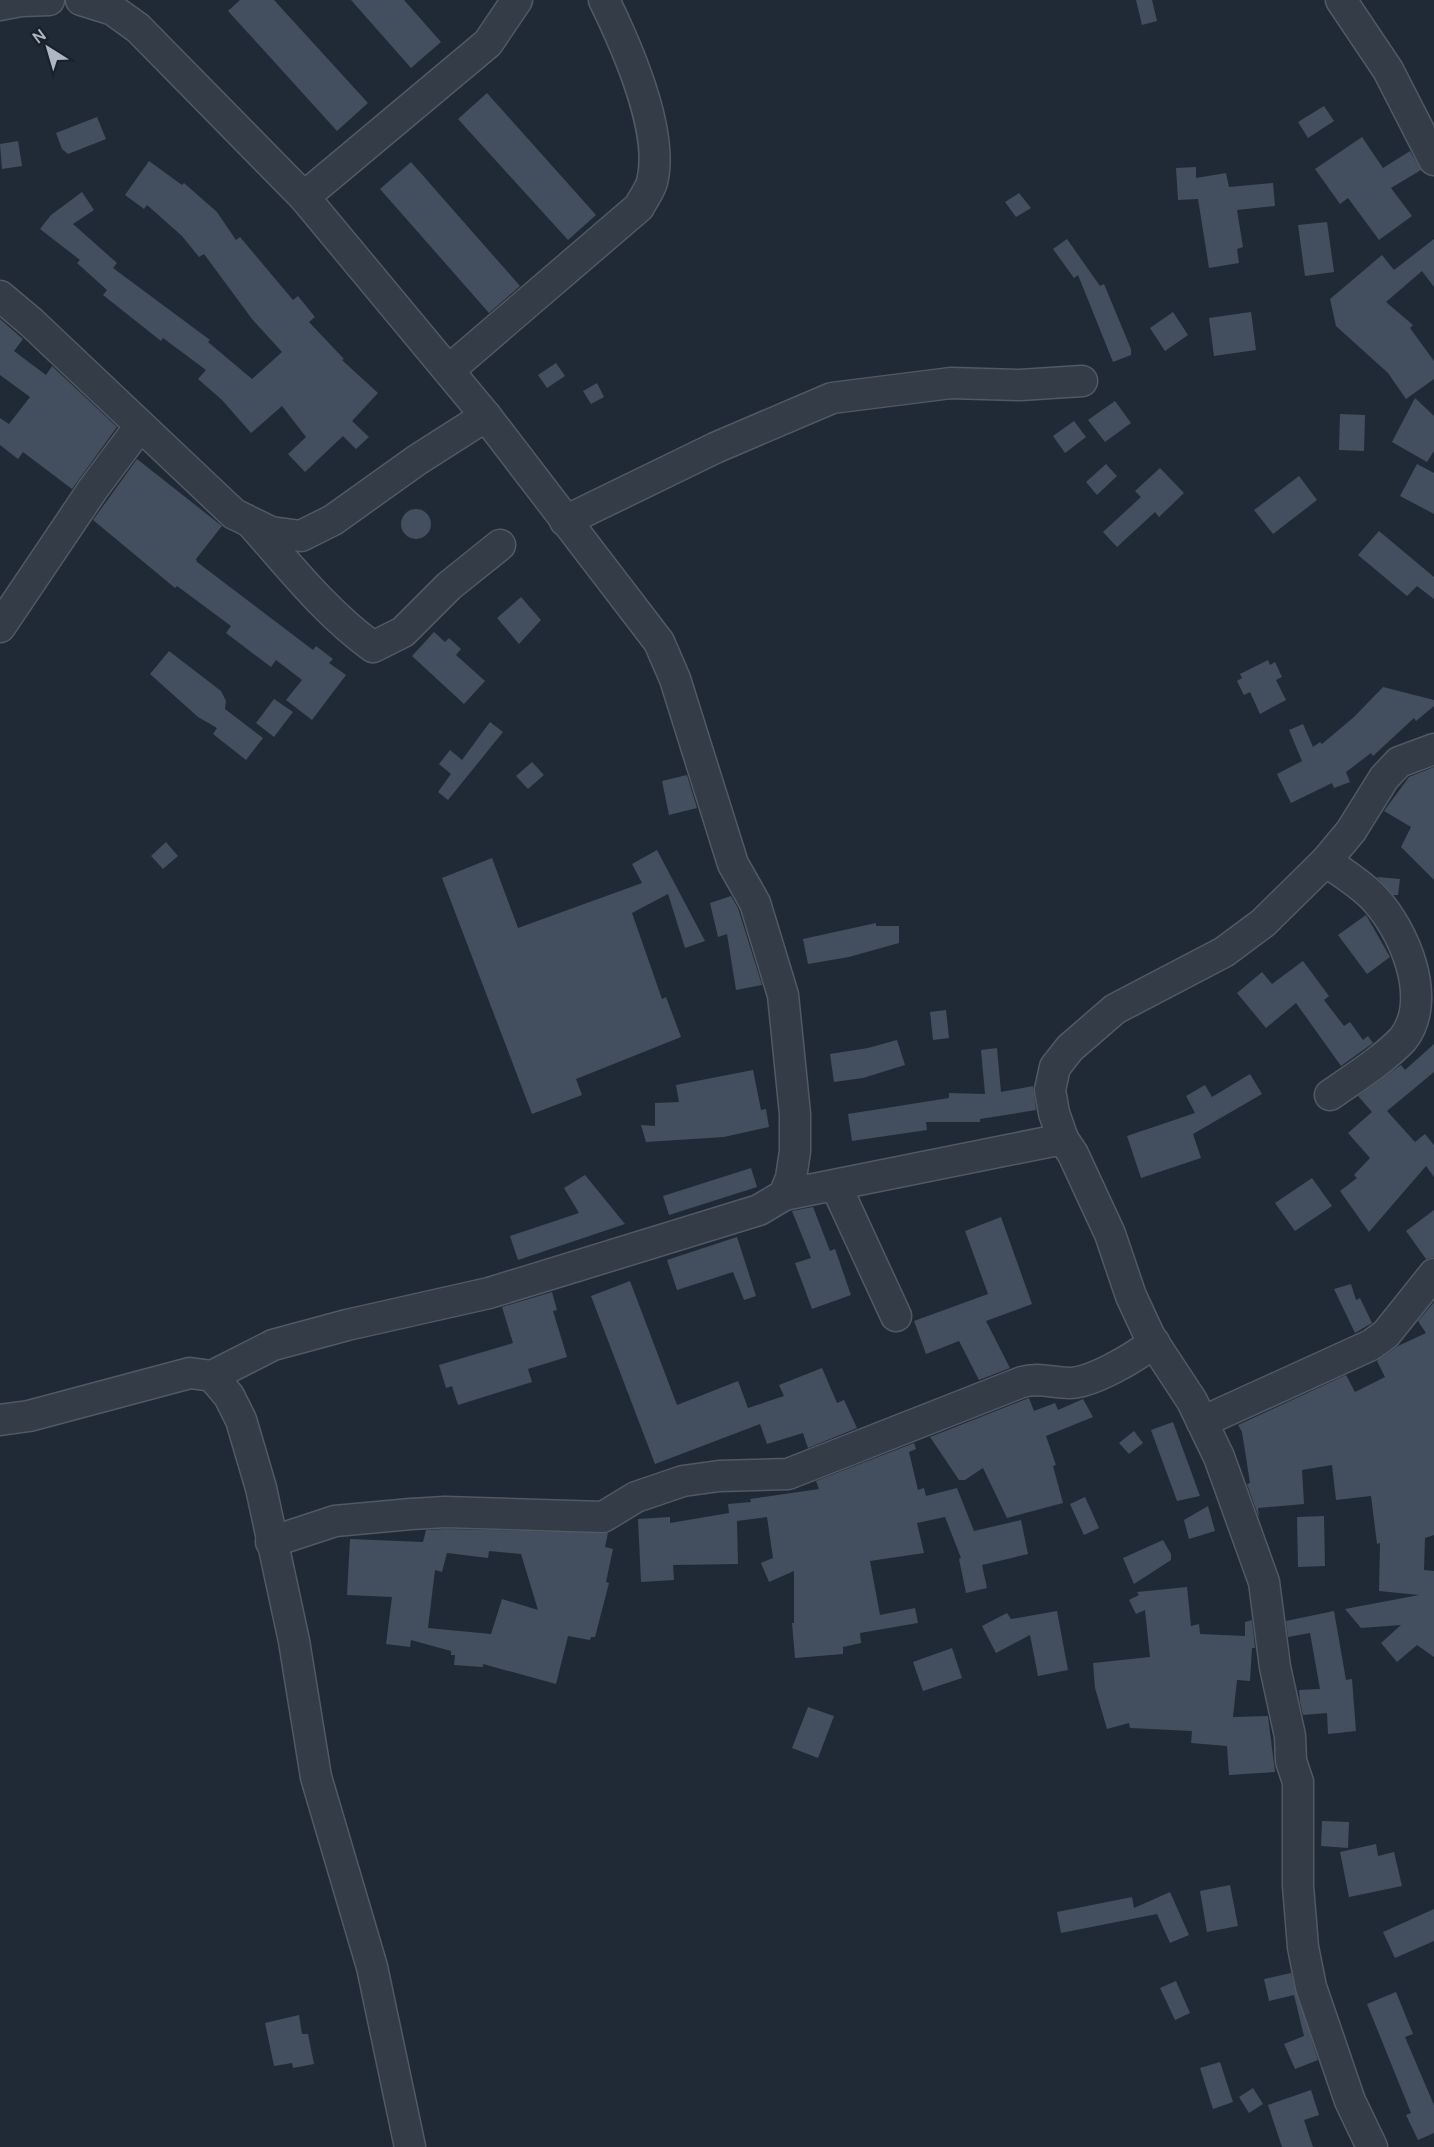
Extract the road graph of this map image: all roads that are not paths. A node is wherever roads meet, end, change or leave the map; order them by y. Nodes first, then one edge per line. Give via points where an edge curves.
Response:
1 (49, 0) edge
2 (81, 0) edge
3 (517, 0) edge
4 (604, 0) edge
5 (1341, 0) edge
6 (0, 5) edge
7 (1434, 160) edge
8 (304, 197) junction
9 (0, 296) edge
10 (449, 370) junction
11 (1082, 381) dead end
12 (486, 416) junction
13 (141, 426) junction
14 (565, 521) junction
15 (251, 523) junction
16 (500, 545) dead end
17 (0, 627) edge
18 (1434, 749) edge
19 (1326, 861) junction
20 (1330, 1095) dead end
21 (1063, 1139) junction
22 (836, 1186) junction
23 (784, 1195) junction
24 (1434, 1274) edge
25 (896, 1316) dead end
26 (1154, 1342) junction
27 (212, 1376) junction
28 (0, 1420) edge
29 (1202, 1422) junction
30 (271, 1542) junction
31 (410, 2147) edge
32 (1372, 2147) edge

1 - 6 street
2 - 8 street via 113,10 138,28
3 - 8 street via 488,43
4 - 10 street via 626,43 641,85 654,150 652,183 639,207
5 - 7 street via 1388,70
8 - 10 street
9 - 13 street
10 - 12 street
11 - 14 street via 1020,385 951,383 832,398 715,448
12 - 14 street
12 - 15 street via 333,520 301,536 271,532
13 - 15 street via 234,514
13 - 17 street via 93,489
14 - 23 street via 659,642 675,679 733,864 755,903 783,995 795,1114 795,1152
15 - 16 street via 354,634 373,647 403,632 449,586
18 - 19 street via 1399,762 1384,778 1352,831
19 - 20 street via 1374,898 1401,935 1416,969 1418,1006 1404,1038
19 - 21 street via 1263,923 1224,952 1115,1009 1070,1048 1055,1067 1050,1090
21 - 22 street
21 - 26 street via 1091,1190 1131,1296
22 - 23 street
22 - 25 street
23 - 27 street via 759,1210 489,1293 273,1345
24 - 29 street via 1386,1334 1371,1345
26 - 29 street
26 - 30 street via 1087,1379 1072,1383 1035,1378 1022,1382 788,1474 683,1481 636,1497 603,1517 411,1514 335,1521
27 - 28 street via 190,1373 29,1416
27 - 30 street via 229,1396 241,1420 261,1488
29 - 32 street via 1219,1457 1264,1582 1291,1761 1298,1782 1298,1886 1303,1947 1311,1987 1350,2101
30 - 31 street via 294,1641 316,1777 372,1967

